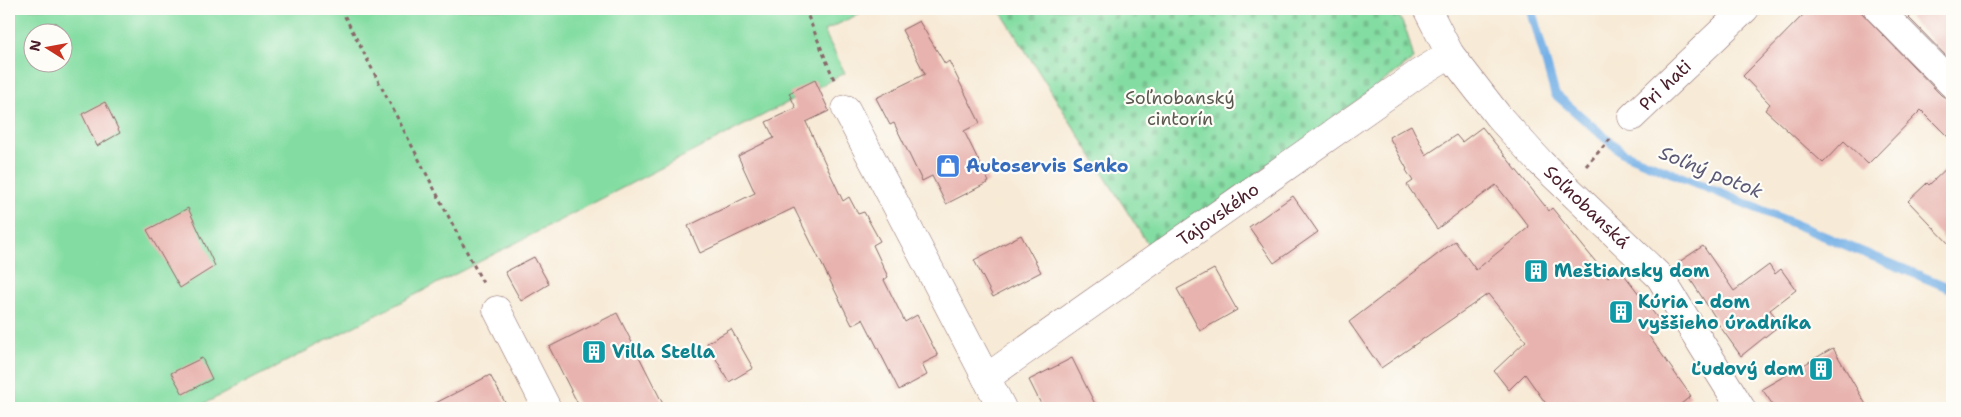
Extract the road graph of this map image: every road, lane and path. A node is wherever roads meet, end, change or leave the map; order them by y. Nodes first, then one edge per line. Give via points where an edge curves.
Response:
1 (341, 9) edge
2 (805, 9) edge
3 (1427, 9) edge
4 (1746, 9) edge
5 (1878, 9) edge
6 (1450, 54) junction
7 (1952, 84) edge
8 (846, 109) joint
9 (1632, 117) joint
10 (1587, 164) dead end
11 (497, 310) joint
12 (986, 378) junction
13 (547, 408) edge
14 (1002, 408) edge
15 (1741, 408) edge

1 - 11 path
2 - 8 path
3 - 6 street, Soľnobanská
4 - 9 street, Pri hati
5 - 7 street
6 - 12 street, Tajovského
6 - 15 street, Soľnobanská via 1540,163 1660,277
8 - 12 street
9 - 10 path, Pri hati
11 - 13 street
12 - 14 street

